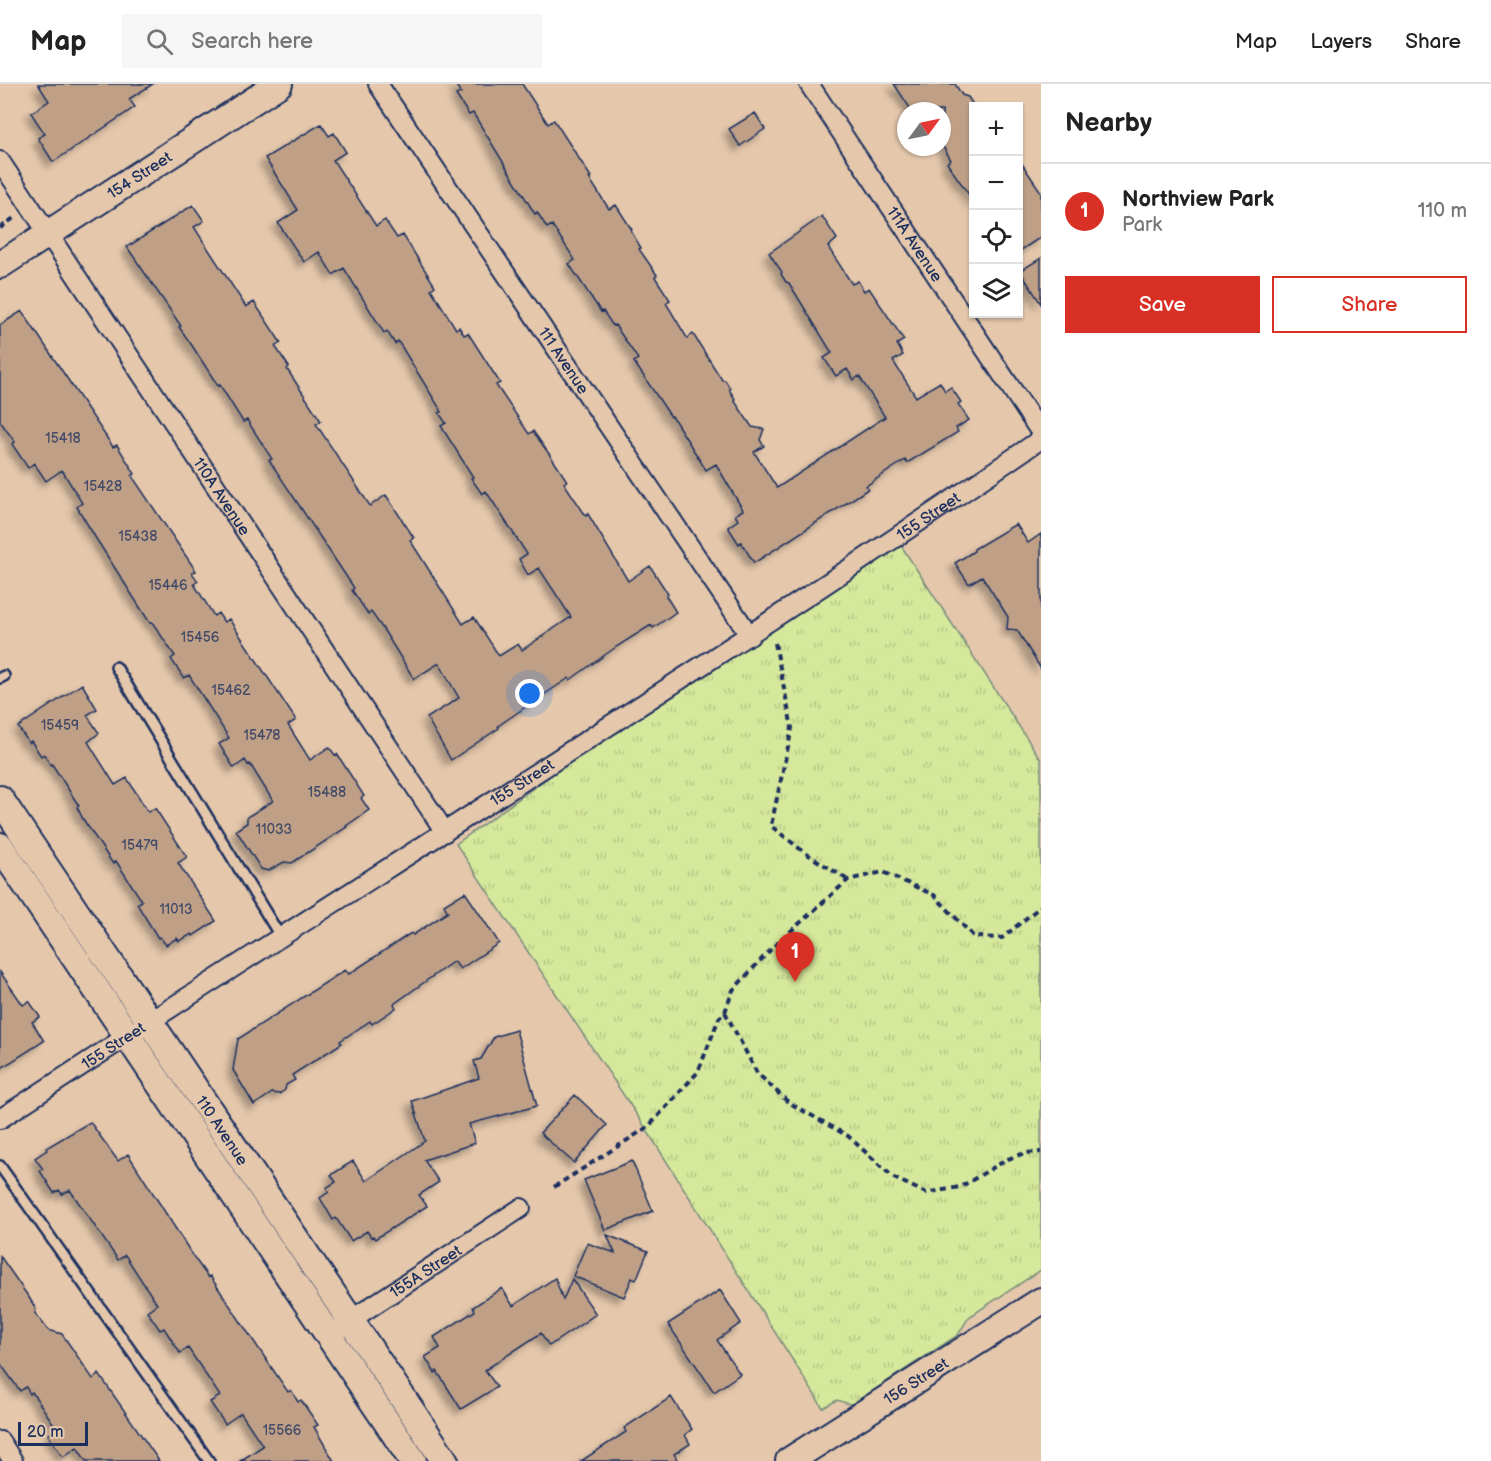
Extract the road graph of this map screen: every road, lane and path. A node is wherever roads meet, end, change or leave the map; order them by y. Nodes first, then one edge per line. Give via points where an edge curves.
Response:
1 (279, 84) edge
2 (378, 84) edge
3 (809, 84) edge
4 (0, 161) edge
5 (12, 220) dead end
6 (0, 228) edge
7 (48, 234) junction
8 (0, 265) edge
9 (1041, 433) edge
10 (1041, 439) edge
11 (750, 636) junction
12 (772, 639) dead end
13 (116, 667) dead end
14 (0, 799) edge
15 (445, 832) junction
16 (0, 846) edge
17 (848, 880) junction
18 (1041, 906) edge
19 (280, 936) junction
20 (725, 1012) junction
21 (150, 1022) junction
22 (128, 1036) junction
23 (0, 1119) edge
24 (1041, 1152) edge
25 (0, 1166) edge
26 (554, 1187) dead end
27 (521, 1208) dead end
28 (1041, 1301) edge
29 (351, 1320) junction
30 (328, 1334) junction
31 (0, 1442) edge
32 (13, 1461) edge
33 (209, 1461) edge
34 (413, 1461) edge
35 (445, 1461) edge
36 (789, 1461) edge

1 - 7 street, 154 Street
2 - 11 street, 111 Avenue
3 - 9 street, 111A Avenue
4 - 7 street, 110A Avenue
5 - 6 path
7 - 8 street, 154 Street
7 - 15 street, 110A Avenue
10 - 11 street, 155 Street
11 - 15 street, 155 Street
12 - 17 path via 792,728 771,826
13 - 19 lane
14 - 21 street, 110 Avenue
15 - 19 street, 155 Street
16 - 22 street, 110 Avenue
17 - 18 path via 883,872 934,895 974,938 1002,938
17 - 20 path via 773,947 733,990
19 - 21 street, 155 Street
20 - 24 path via 757,1073 788,1102 848,1136 894,1178 926,1193 960,1187 1008,1159
20 - 26 path via 719,1018 698,1072 648,1127
21 - 22 street, 155 Street
21 - 29 street, 110 Avenue
22 - 23 street, 155 Street
22 - 30 street, 110 Avenue
25 - 33 lane
27 - 29 street, 155A Street
28 - 36 street, 156 Street
29 - 30 street, 155A Street
29 - 35 street, 110 Avenue
30 - 34 street, 110 Avenue
31 - 32 street

